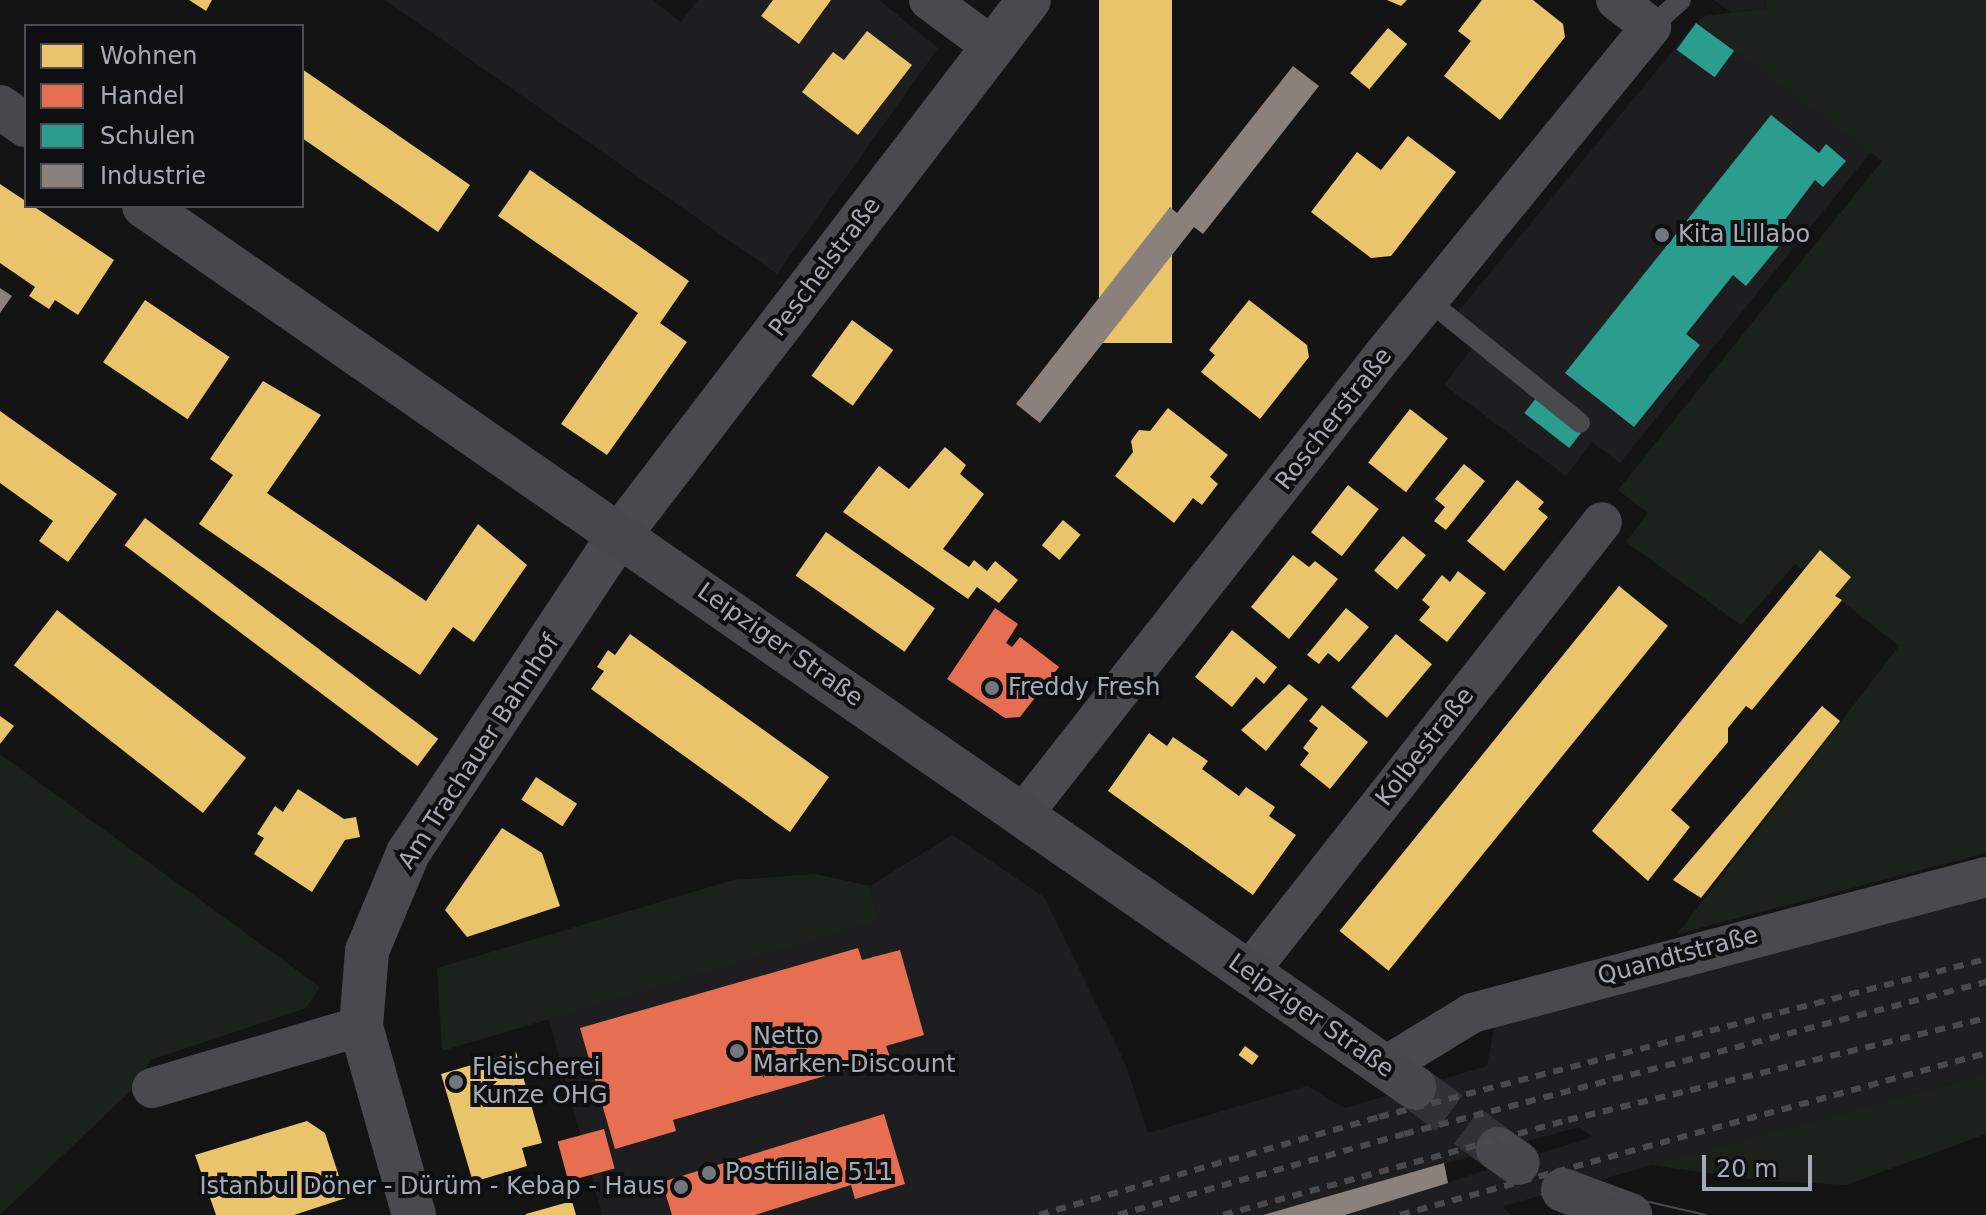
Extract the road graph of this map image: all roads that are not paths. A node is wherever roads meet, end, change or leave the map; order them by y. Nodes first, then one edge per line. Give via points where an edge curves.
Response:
1 (929, 0) edge
2 (1029, 0) edge
3 (1616, 0) edge
4 (1681, 0) edge
5 (1651, 27) junction
6 (993, 47) junction
7 (0, 107) edge
8 (24, 124) edge
9 (147, 208) edge
10 (1429, 301) junction
11 (1580, 423) dead end
12 (1602, 522) dead end
13 (621, 533) junction
14 (1023, 814) junction
15 (1986, 877) edge
16 (1248, 973) junction
17 (361, 1026) junction
18 (1399, 1077) joint
19 (152, 1088) dead end
20 (1563, 1190) dead end
21 (1624, 1214) edge
22 (414, 1215) edge

1 - 6 street
2 - 6 street, Peschelstraße
3 - 5 street
4 - 5 lane
5 - 10 street, Roscherstraße
6 - 13 street, Peschelstraße
7 - 8 main road
9 - 13 main road, Leipziger Straße
10 - 11 lane
10 - 14 street, Roscherstraße
12 - 16 street, Kolbestraße
13 - 14 main road, Leipziger Straße
13 - 17 street, Am Trachauer Bahnhof via 408,853 367,951
14 - 16 main road, Leipziger Straße
15 - 18 street, Quandtstraße via 1472,1013
16 - 18 main road, Leipziger Straße
17 - 19 street
17 - 22 street, Am Trachauer Bahnhof
20 - 21 main road

